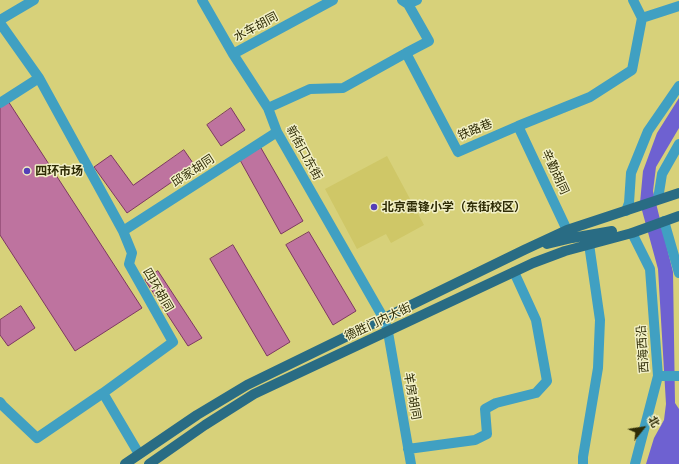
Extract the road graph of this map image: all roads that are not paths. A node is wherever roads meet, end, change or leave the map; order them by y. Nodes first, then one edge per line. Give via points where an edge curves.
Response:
1 (34, 0) edge
2 (202, 0) edge
3 (333, 0) edge
4 (633, 0) edge
5 (409, 1) edge
6 (679, 6) edge
7 (642, 18) junction
8 (0, 21) edge
9 (406, 53) junction
10 (233, 54) junction
11 (39, 78) junction
12 (679, 86) edge
13 (0, 102) edge
14 (268, 108) junction
15 (518, 126) junction
16 (277, 132) junction
17 (679, 144) edge
18 (679, 193) edge
19 (658, 199) junction
20 (626, 211) junction
21 (679, 211) edge
22 (679, 216) edge
23 (664, 219) junction
24 (567, 230) junction
25 (630, 230) junction
26 (123, 231) junction
27 (589, 244) junction
28 (524, 250) junction
29 (514, 272) junction
30 (679, 273) edge
31 (384, 319) junction
32 (388, 332) junction
33 (658, 376) junction
34 (679, 376) edge
35 (103, 393) junction
36 (0, 402) edge
37 (408, 449) junction
38 (138, 454) junction
39 (124, 464) edge
40 (145, 464) edge
41 (149, 464) edge
42 (411, 464) edge
43 (583, 464) edge
44 (635, 464) edge

1 - 8 street
2 - 10 street, 新街口东街
3 - 10 street, 水车胡同
4 - 7 street
5 - 9 street via 428,41
6 - 7 street
7 - 15 street, 铁路巷 via 632,70 590,97
8 - 11 street, 四环胡同
9 - 14 street via 343,88 310,90
9 - 15 street, 铁路巷 via 458,152
10 - 14 street, 新街口东街
11 - 13 street
11 - 26 street, 四环胡同
12 - 20 street via 648,131 631,173
14 - 16 street, 新街口东街
15 - 24 street, 辛勤胡同
16 - 26 street, 邱家胡同
16 - 31 street, 新街口东街
17 - 19 street via 662,174
18 - 19 main road
19 - 20 main road, 德胜门内大街
20 - 24 main road, 德胜门内大街
21 - 23 main road
22 - 23 main road
23 - 25 main road
23 - 30 street
24 - 28 main road, 德胜门内大街
25 - 27 main road, 德胜门内大街
25 - 28 main road, 德胜门内大街 via 572,238
25 - 33 street, 西海西沿 via 650,269
26 - 35 street, 四环胡同 via 132,253 129,264 173,342
27 - 29 main road, 德胜门内大街 via 532,263
27 - 43 street via 600,320 598,368
28 - 31 main road, 德胜门内大街
29 - 32 main road, 德胜门内大街
29 - 37 street via 536,320 547,381 536,393 496,403 485,410 487,434 475,440
31 - 32 street, 新街口东街
31 - 38 main road, 德胜门内大街 via 248,385
32 - 37 street, 羊房胡同
32 - 41 main road, 德胜门内大街 via 254,394
33 - 34 street
33 - 44 street, 西海西沿
35 - 36 street, 四环胡同 via 37,438
35 - 38 street
37 - 42 street, 羊房胡同
38 - 39 main road, 德胜门内大街
38 - 40 main road

